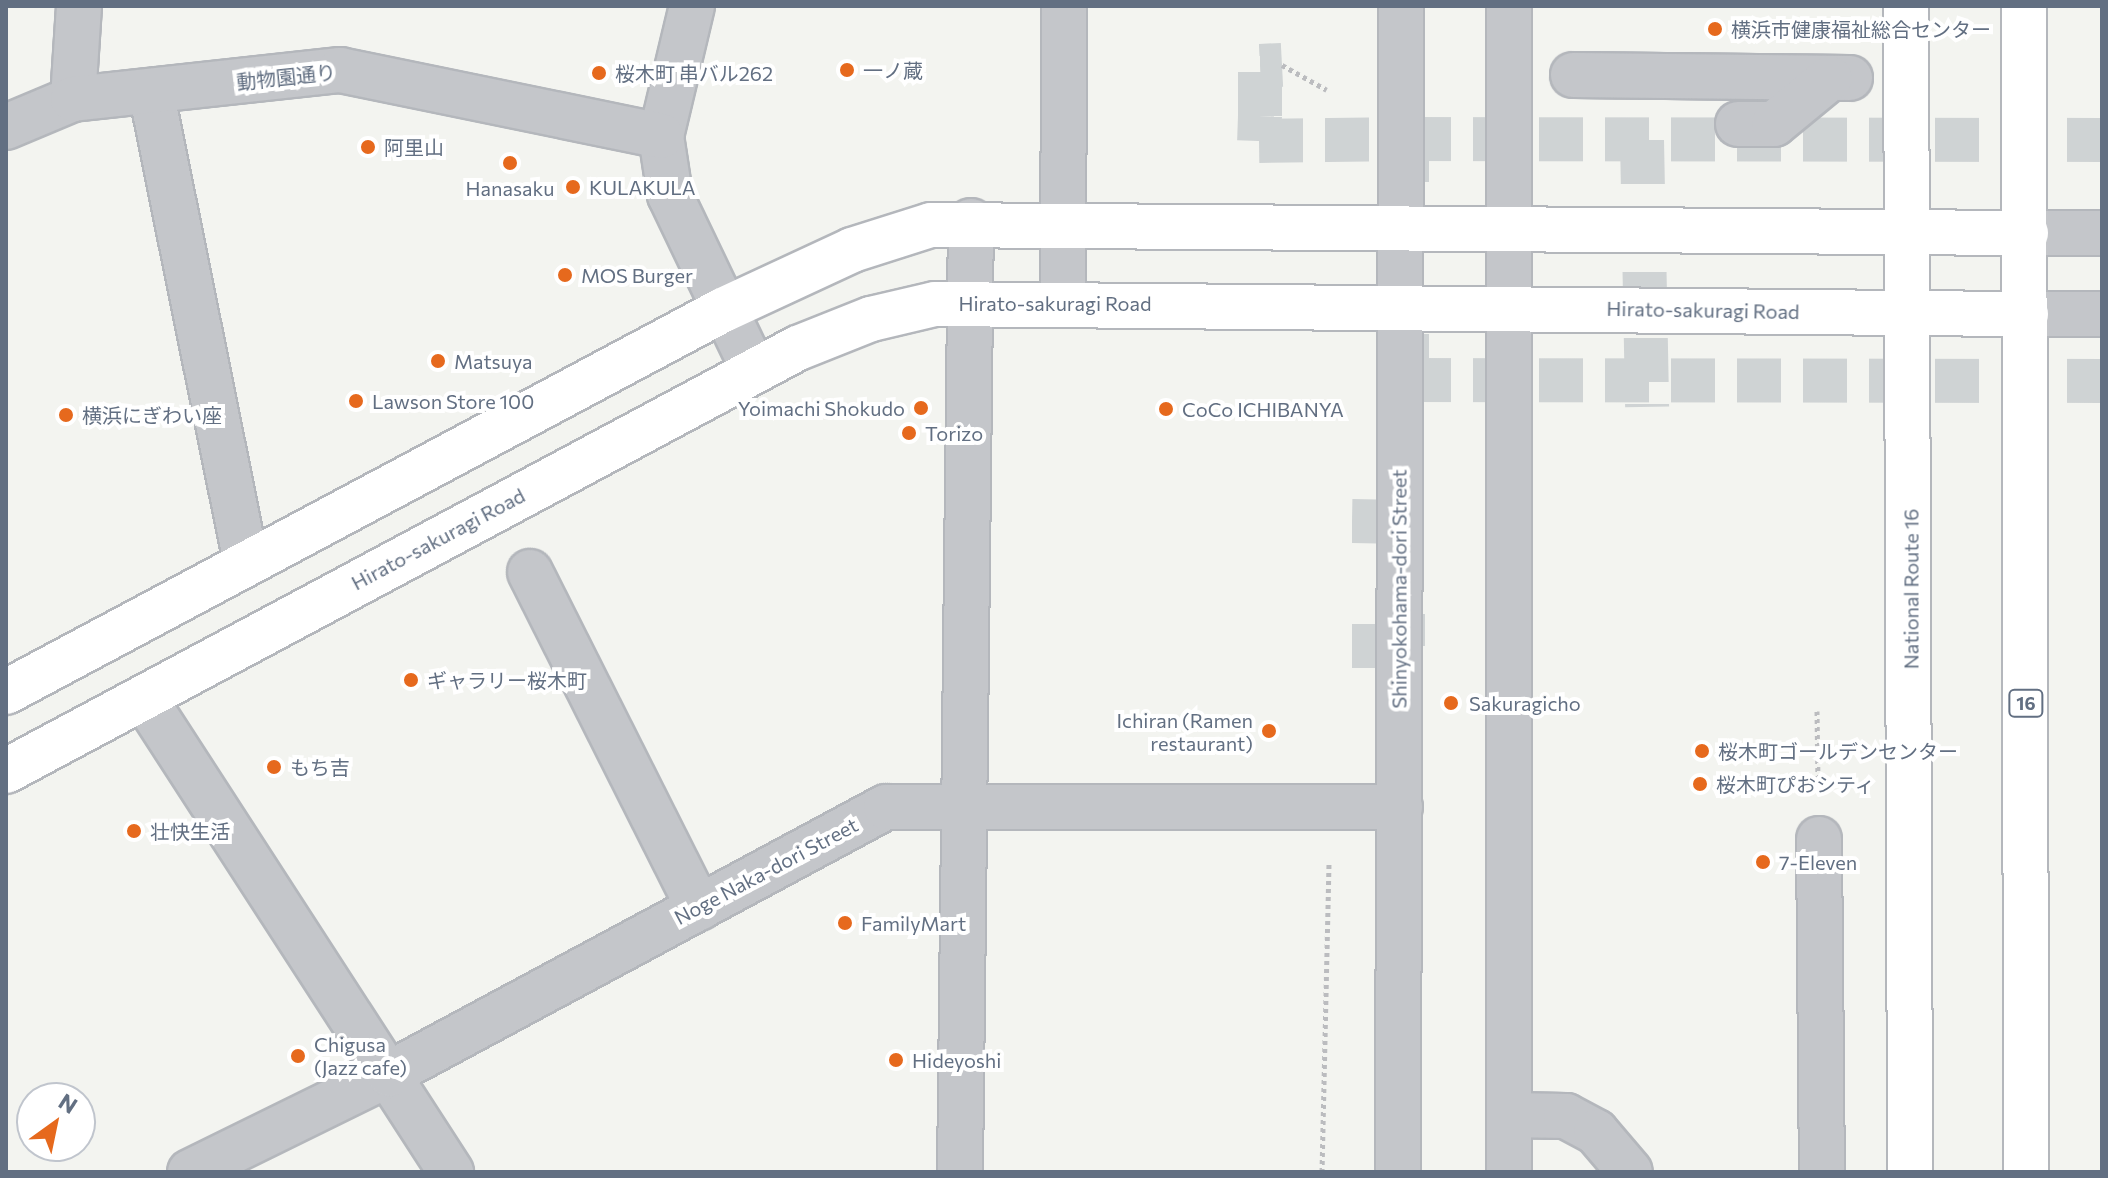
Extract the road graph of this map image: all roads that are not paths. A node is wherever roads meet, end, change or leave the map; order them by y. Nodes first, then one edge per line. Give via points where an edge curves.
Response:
1 (79, 6) edge
2 (692, 6) edge
3 (1064, 6) edge
4 (1401, 6) edge
5 (1509, 6) edge
6 (1906, 6) edge
7 (2024, 6) edge
8 (1595, 88) dead end
9 (151, 91) junction
10 (73, 99) junction
11 (1738, 124) dead end
12 (6, 127) edge
13 (661, 136) junction
14 (971, 221) junction
15 (1064, 221) junction
16 (1399, 225) junction
17 (1509, 227) junction
18 (1910, 232) junction
19 (2026, 233) junction
20 (2102, 233) edge
21 (971, 301) junction
22 (1063, 302) junction
23 (1399, 306) junction
24 (1509, 307) junction
25 (723, 310) junction
26 (1910, 313) junction
27 (2026, 314) junction
28 (2102, 314) edge
29 (754, 370) junction
30 (246, 563) junction
31 (530, 572) dead end
32 (6, 692) edge
33 (144, 698) junction
34 (6, 771) edge
35 (1400, 807) junction
36 (962, 808) junction
37 (1819, 839) road end
38 (699, 908) junction
39 (389, 1074) junction
40 (1509, 1115) junction
41 (190, 1172) edge
42 (451, 1172) edge
43 (960, 1172) edge
44 (1398, 1172) edge
45 (1509, 1172) edge
46 (1630, 1172) edge
47 (1822, 1172) edge
48 (1910, 1172) edge
49 (2026, 1172) edge

1 - 10 street
2 - 13 street
3 - 15 street
4 - 16 street, Shinyokohama-dori Street
5 - 17 street
6 - 18 main road, National Route 16
7 - 19 main road, 16
8 - 11 street via 1840,78 1774,124
9 - 10 street, 動物園通り
9 - 13 street, 動物園通り via 340,70
9 - 30 street
10 - 12 street, 動物園通り
13 - 25 street via 670,195
14 - 15 main road
14 - 21 street
14 - 25 main road via 931,225 852,250
15 - 16 main road
15 - 22 street
16 - 17 main road
16 - 23 street, Shinyokohama-dori Street
17 - 18 main road
17 - 24 street
18 - 19 main road
18 - 26 main road, National Route 16
19 - 20 street
19 - 27 main road, 16
21 - 22 main road, Hirato-sakuragi Road
21 - 29 main road, Hirato-sakuragi Road via 871,319
21 - 36 street
22 - 23 main road, Hirato-sakuragi Road
23 - 24 main road, Hirato-sakuragi Road
23 - 35 street, Shinyokohama-dori Street
24 - 26 main road, Hirato-sakuragi Road
24 - 40 street
25 - 29 street
25 - 30 main road
26 - 27 main road, Hirato-sakuragi Road
26 - 48 main road, National Route 16
27 - 28 street
27 - 49 main road, 16
29 - 33 main road, Hirato-sakuragi Road
30 - 32 main road
31 - 38 street
33 - 34 main road, Hirato-sakuragi Road
33 - 39 street
35 - 36 street, Noge Naka-dori Street
35 - 44 street, Shinyokohama-dori Street
36 - 38 street, Noge Naka-dori Street via 886,807
36 - 43 street
37 - 47 street
38 - 39 street, Noge Naka-dori Street
39 - 41 street, Noge Naka-dori Street
39 - 42 street
40 - 45 street
40 - 46 street via 1566,1116 1596,1132

